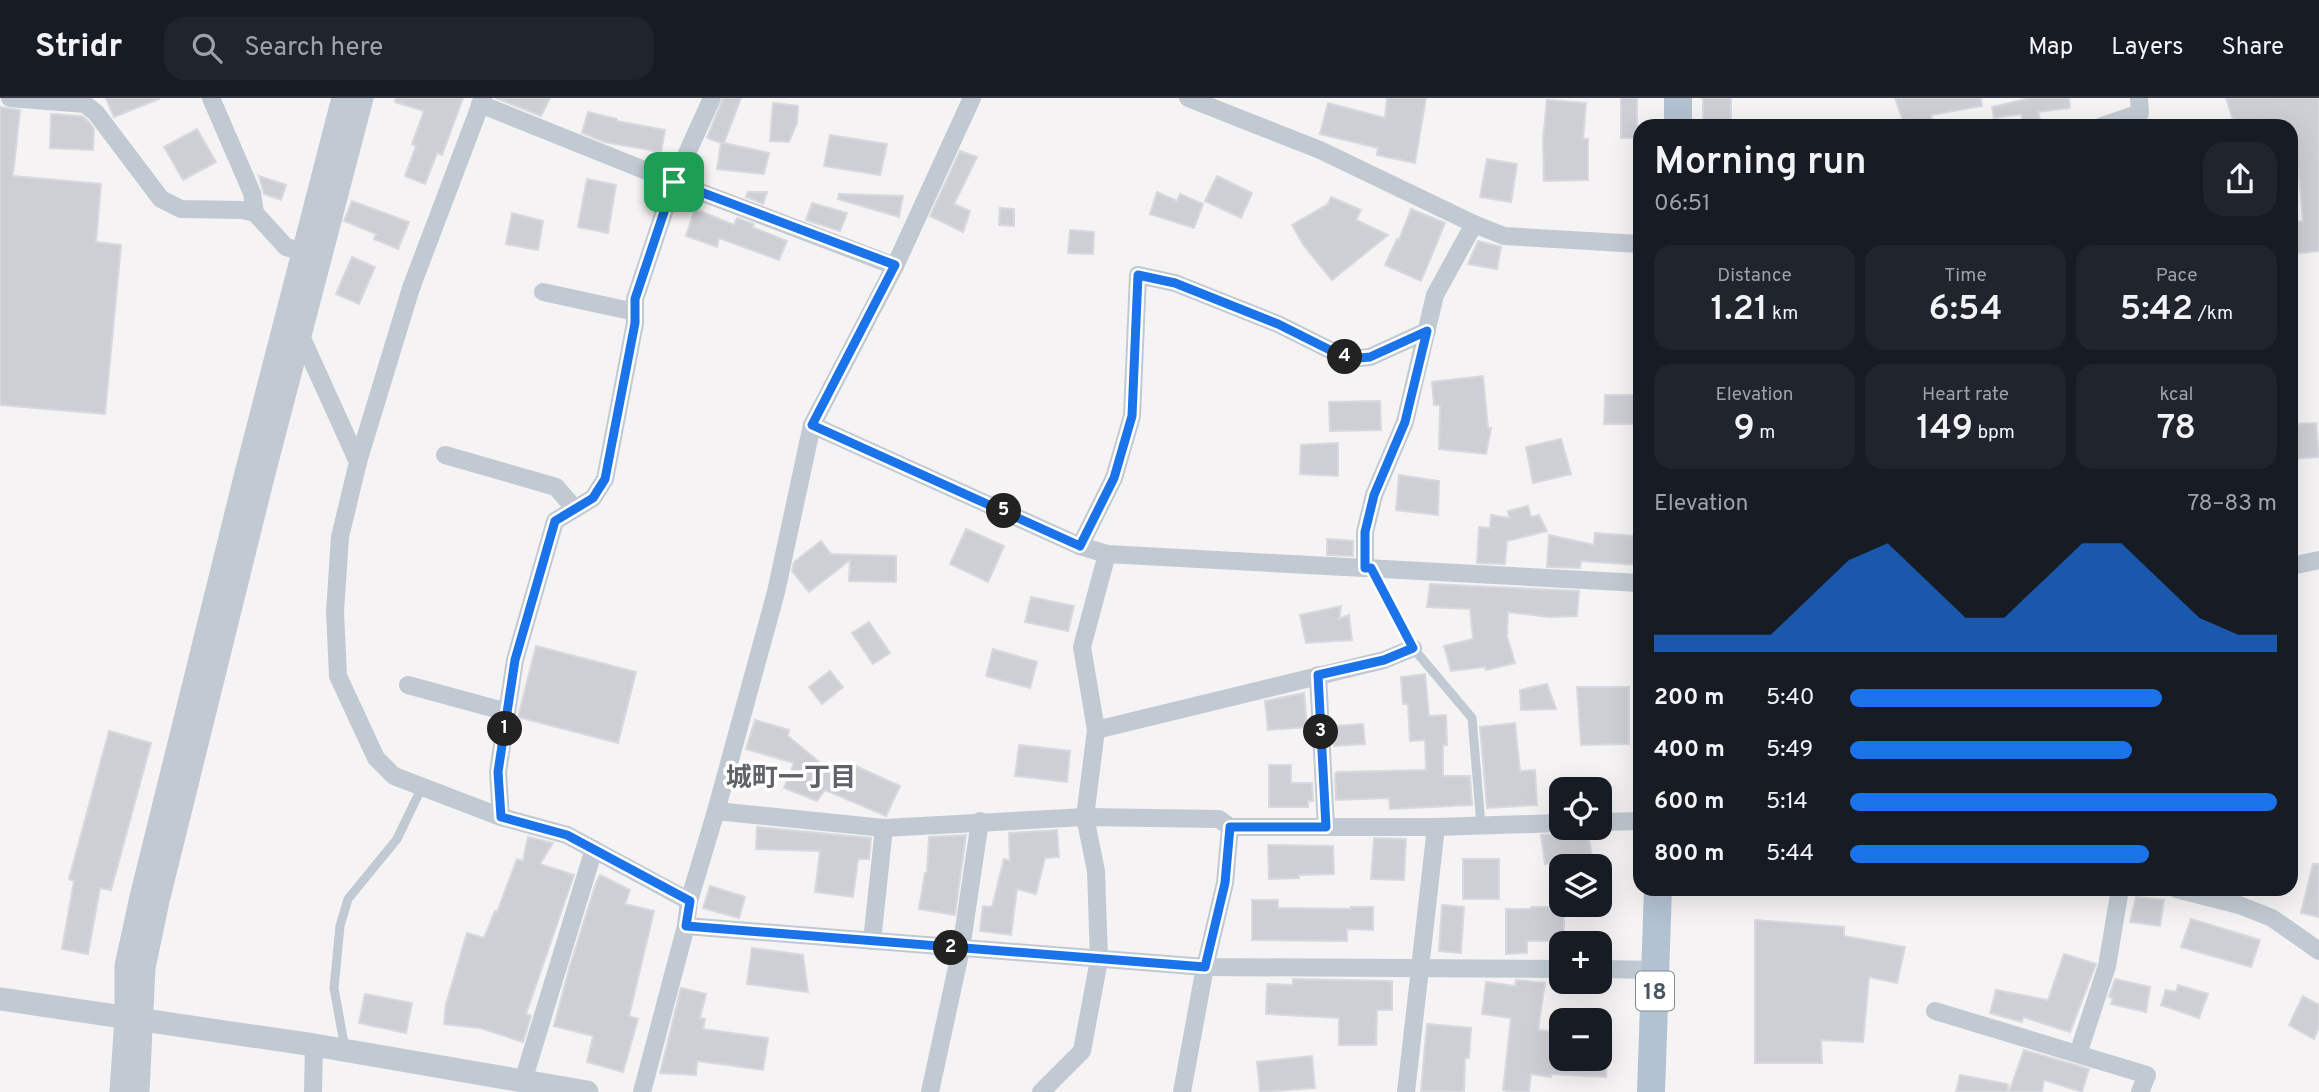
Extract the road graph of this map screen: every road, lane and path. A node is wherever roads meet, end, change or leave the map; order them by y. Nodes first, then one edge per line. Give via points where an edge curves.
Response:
1 (10, 98) edge
2 (211, 98) edge
3 (343, 98) edge
4 (362, 98) edge
5 (712, 98) edge
6 (972, 98) edge
7 (1188, 98) edge
8 (1678, 98) edge
9 (2139, 98) edge
10 (481, 101) edge
11 (1678, 119) edge
12 (2124, 119) edge
13 (674, 182) junction
14 (254, 213) junction
15 (1474, 224) junction
16 (1633, 244) edge
17 (312, 255) junction
18 (895, 265) junction
19 (544, 292) dead end
20 (635, 312) junction
21 (1427, 331) junction
22 (292, 332) junction
23 (812, 425) junction
24 (445, 455) dead end
25 (358, 462) junction
26 (575, 509) junction
27 (1080, 546) junction
28 (1107, 554) junction
29 (2319, 560) edge
30 (2298, 564) edge
31 (1368, 568) junction
32 (1633, 583) edge
33 (1413, 648) junction
34 (1318, 675) junction
35 (408, 685) dead end
36 (507, 712) junction
37 (1096, 730) junction
38 (422, 787) junction
39 (716, 811) junction
40 (501, 817) junction
41 (1086, 817) junction
42 (980, 821) junction
43 (1633, 821) edge
44 (1612, 822) edge
45 (1549, 823) edge
46 (1481, 825) junction
47 (1230, 827) junction
48 (1326, 827) junction
49 (1436, 827) junction
50 (884, 828) junction
51 (594, 849) junction
52 (1658, 896) edge
53 (2119, 896) edge
54 (2204, 896) edge
55 (690, 901) junction
56 (686, 926) junction
57 (872, 941) junction
58 (961, 949) junction
59 (2319, 951) edge
60 (1100, 960) junction
61 (1205, 967) junction
62 (1421, 968) junction
63 (1549, 969) edge
64 (1612, 970) edge
65 (1656, 970) junction
66 (0, 999) edge
67 (1935, 1011) dead end
68 (134, 1019) junction
69 (314, 1045) junction
70 (345, 1051) junction
71 (2078, 1054) junction
72 (523, 1081) junction
73 (121, 1092) edge
74 (138, 1092) edge
75 (313, 1092) edge
76 (587, 1092) edge
77 (642, 1092) edge
78 (930, 1092) edge
79 (1041, 1092) edge
80 (1182, 1092) edge
81 (1406, 1092) edge
82 (1651, 1092) edge
83 (2140, 1092) edge

1 - 14 street via 85,104 161,199 181,209
2 - 14 street via 252,194
3 - 17 street
4 - 17 street
5 - 13 street
6 - 18 street
7 - 15 street via 1320,150
8 - 11 main road
9 - 12 street via 2140,113
10 - 13 street
10 - 25 street via 411,288
13 - 18 street
13 - 20 street via 635,299
14 - 17 street via 286,247
15 - 16 street via 1504,236
15 - 21 street via 1435,295
17 - 22 street
18 - 23 street
19 - 20 street
20 - 26 street via 605,479 593,498
21 - 27 street via 1370,357 1348,359 1240,308 1175,283 1138,275 1132,416 1114,478
21 - 31 street via 1405,422 1374,495 1365,532
22 - 25 street
22 - 68 street via 141,897 126,966
23 - 27 street
23 - 39 street via 776,592
24 - 26 street via 556,487
25 - 38 street via 340,537 335,612 338,676 376,758 394,776
26 - 36 street via 555,521 515,660
27 - 28 street
28 - 31 street
28 - 37 street via 1082,647
29 - 30 street
31 - 32 street
31 - 33 lane
33 - 34 street via 1384,660
33 - 46 lane via 1472,718
34 - 37 street
34 - 48 street
35 - 36 street
36 - 40 street via 498,772
37 - 41 street
38 - 40 street
38 - 70 lane via 397,839 348,899 340,926 334,988
39 - 50 street
39 - 55 street
40 - 51 street via 567,835
41 - 42 street
41 - 47 street via 1219,819
41 - 60 street via 1096,871
42 - 50 street
42 - 58 street
43 - 44 street
45 - 46 street
46 - 49 street
47 - 48 street
47 - 61 street via 1225,883
48 - 49 street
49 - 62 street
50 - 57 street
51 - 55 street
51 - 72 street
52 - 65 main road, 18
53 - 71 street via 2107,966
54 - 59 street via 2272,918
55 - 56 street
56 - 57 street
56 - 77 street
57 - 58 street
58 - 60 street
58 - 78 street
60 - 61 street
60 - 79 street via 1082,1051
61 - 62 street
61 - 80 street
62 - 63 street
62 - 81 street
64 - 65 street
65 - 82 main road, 18
66 - 68 street
67 - 71 street
68 - 69 street
68 - 73 street
68 - 74 street
69 - 70 street
69 - 75 street
70 - 72 street
71 - 83 street via 2147,1074
72 - 76 street

